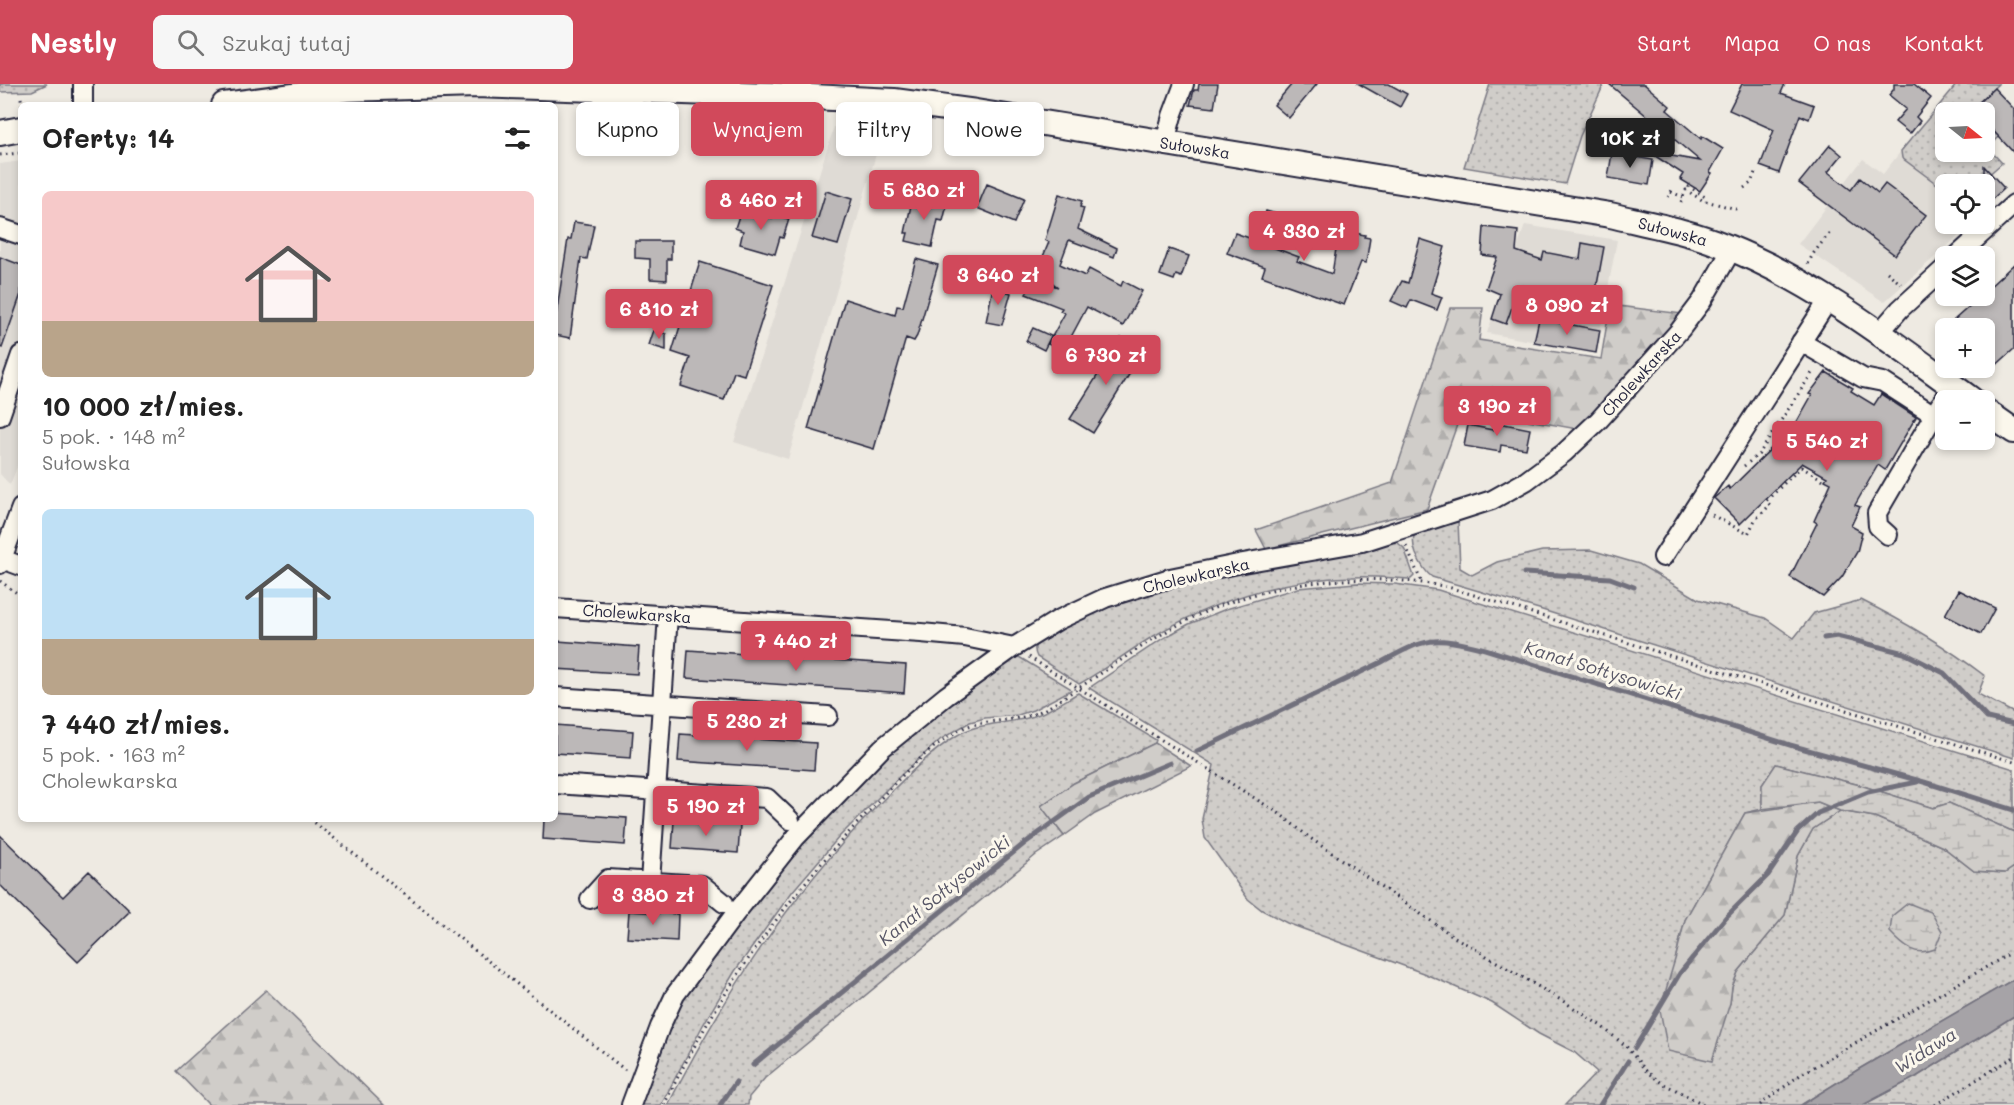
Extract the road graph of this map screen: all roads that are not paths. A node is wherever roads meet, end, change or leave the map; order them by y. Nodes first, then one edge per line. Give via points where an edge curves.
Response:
1 (83, 84) edge
2 (1184, 84) edge
3 (849, 92) edge
4 (83, 102) edge
5 (247, 102) edge
6 (18, 130) edge
7 (0, 133) edge
8 (1165, 142) junction
9 (2014, 204) edge
10 (0, 228) edge
11 (18, 234) edge
12 (1968, 246) edge
13 (1732, 249) junction
14 (1935, 277) edge
15 (1829, 298) junction
16 (1879, 333) junction
17 (1801, 342) junction
18 (18, 364) edge
19 (1957, 390) edge
20 (1934, 415) joint
21 (0, 416) edge
22 (1995, 418) edge
23 (2014, 431) edge
24 (18, 516) edge
25 (1888, 535) dead end
26 (1663, 557) dead end
27 (1, 562) edge
28 (18, 565) edge
29 (558, 608) edge
30 (668, 615) junction
31 (1014, 647) junction
32 (558, 697) edge
33 (663, 704) junction
34 (828, 716) dead end
35 (558, 784) edge
36 (657, 790) junction
37 (790, 820) dead end
38 (650, 882) junction
39 (590, 899) dead end
40 (724, 903) dead end
41 (631, 1105) edge

1 - 4 street
2 - 8 street
3 - 5 main road, Sułowska via 748,94 476,85 346,89
3 - 8 main road, Sułowska
6 - 7 main road
8 - 13 main road, Sułowska via 1610,215 1681,231
9 - 12 street
10 - 11 street
13 - 15 main road, Sułowska
13 - 31 street, Cholewkarska via 1680,330 1599,420 1564,453 1492,500 1362,542 1170,578 1106,598 1058,620
14 - 16 street
15 - 16 main road, Sułowska
15 - 17 street
16 - 19 main road, Sułowska
17 - 20 street via 1863,378 1883,382
17 - 26 street
18 - 21 street
20 - 25 street via 1877,513 1878,526
22 - 23 main road
24 - 27 street
27 - 28 street
29 - 30 street, Cholewkarska
30 - 31 street, Cholewkarska via 943,635
30 - 33 street
31 - 41 street via 882,748 796,837 675,995
32 - 33 street
33 - 34 street
33 - 36 street
35 - 36 street
36 - 37 street via 767,798
36 - 38 street
38 - 39 street via 608,879
38 - 40 street via 702,885

